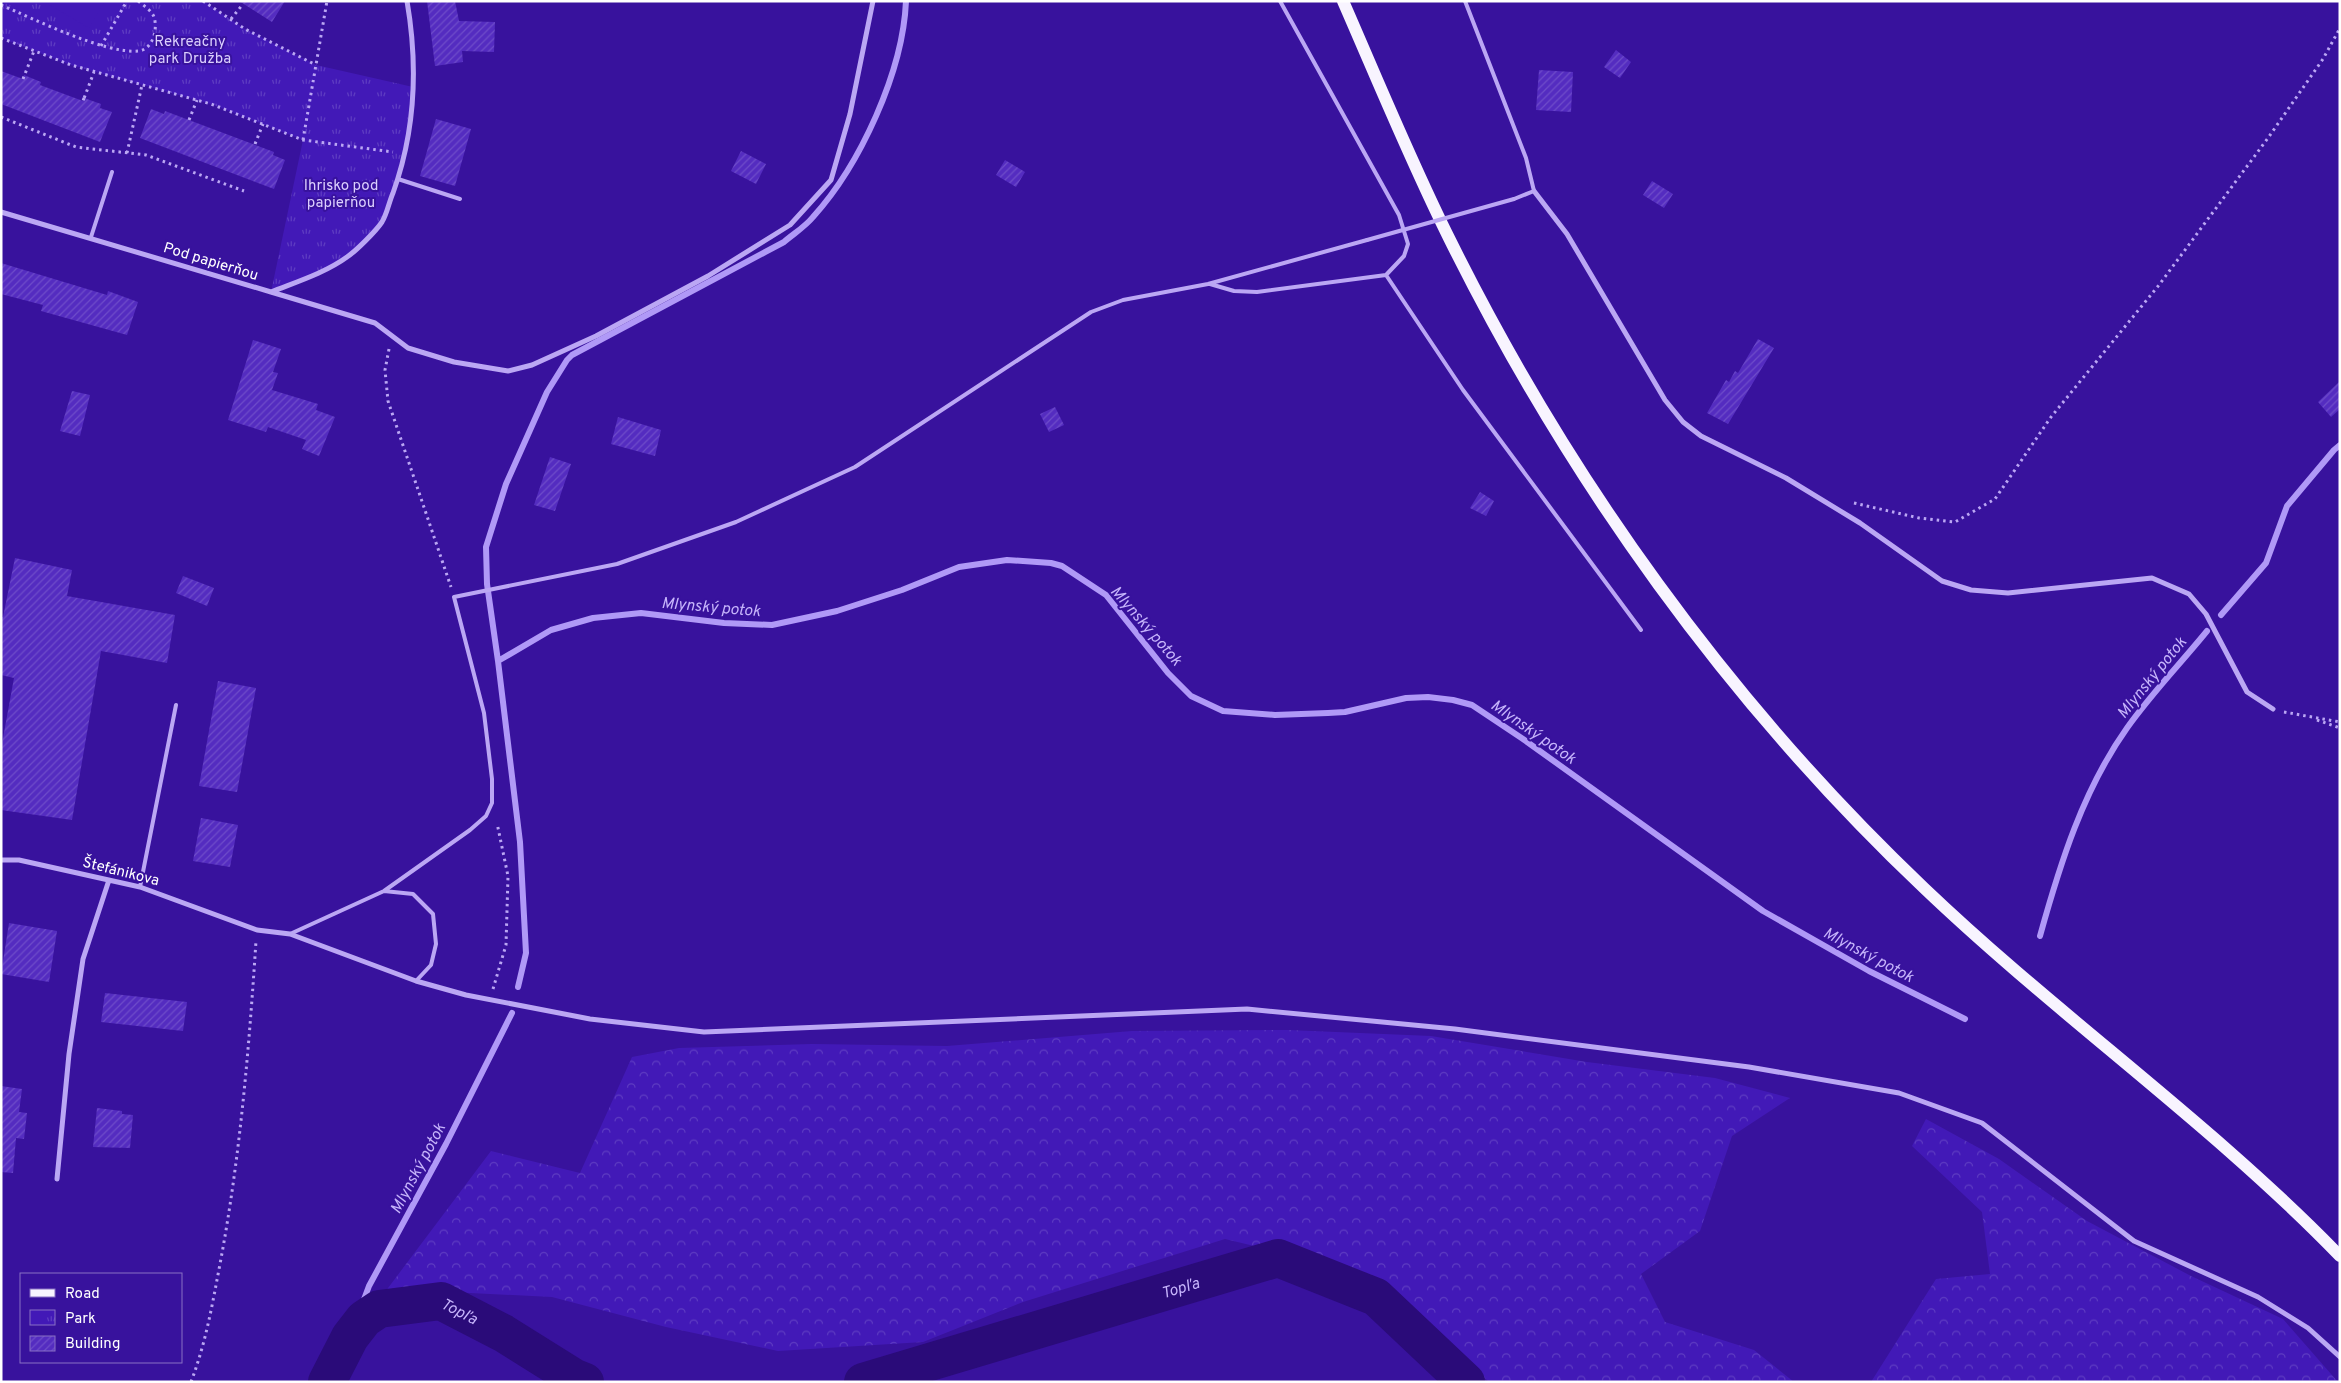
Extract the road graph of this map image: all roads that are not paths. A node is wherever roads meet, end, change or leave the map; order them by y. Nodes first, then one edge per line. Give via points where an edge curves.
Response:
1 (407, 1) edge
2 (874, 1) edge
3 (1280, 1) edge
4 (1343, 1) edge
5 (1464, 1) edge
6 (112, 172) dead end
7 (398, 179) junction
8 (1534, 191) junction
9 (460, 198) dead end
10 (1, 212) edge
11 (91, 237) junction
12 (1386, 274) junction
13 (1208, 284) junction
14 (271, 292) junction
15 (1641, 630) dead end
16 (176, 705) dead end
17 (2273, 710) road end
18 (1, 860) edge
19 (109, 880) junction
20 (140, 887) junction
21 (384, 891) junction
22 (290, 934) junction
23 (416, 981) junction
24 (57, 1179) dead end
25 (2340, 1256) edge
26 (2340, 1357) edge

1 - 7 street, Pod papierňou via 413,34 413,87 408,139
2 - 14 street via 850,114 831,180 790,225 708,276 596,336 532,365 508,370 454,362 408,348 375,322
3 - 12 lane via 1399,215 1408,244 1404,256
4 - 25 main road via 1450,240 1542,409 1600,502 1659,586 1725,670 1857,822 1924,888 2009,965 2248,1168
5 - 8 lane via 1523,150
6 - 11 lane
7 - 9 lane
7 - 14 street, Pod papierňou via 382,222 347,257
8 - 13 lane, bridge
8 - 17 street via 1567,234 1665,400 1682,422 1701,436 1786,478 1860,523 1942,581 1971,590 2008,593 2152,578 2190,594 2206,614 2247,692
10 - 11 street, Pod papierňou
11 - 14 street, Pod papierňou
12 - 13 lane via 1257,292 1234,291
12 - 15 lane via 1463,390
13 - 21 lane via 1123,300 1091,312 855,467 736,522 617,564 454,597 484,713 492,803 486,816 470,830
16 - 20 lane
18 - 19 street, Štefánikova via 19,860
19 - 20 street, Štefánikova
19 - 24 street via 83,959 69,1054
20 - 22 street, Štefánikova via 257,930
21 - 22 lane
21 - 23 lane via 413,894 433,914 436,944 431,965
22 - 23 street, Štefánikova
23 - 26 street, Štefánikova via 489,1001 590,1019 704,1032 1247,1009 1454,1029 1749,1067 1899,1092 1982,1123 2134,1241 2258,1297 2308,1328

